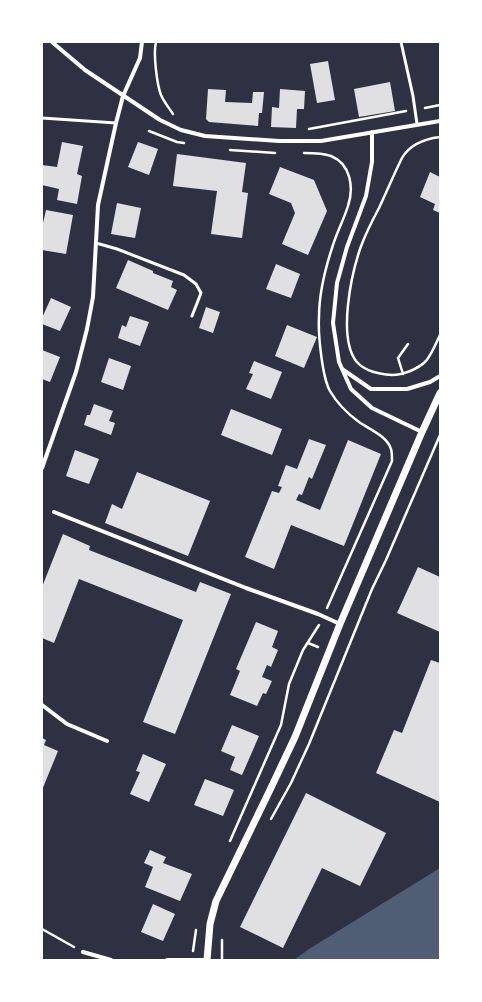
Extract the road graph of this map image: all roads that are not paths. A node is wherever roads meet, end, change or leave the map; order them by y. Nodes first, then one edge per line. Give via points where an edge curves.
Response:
1 (52, 42) edge
2 (142, 42) edge
3 (401, 42) edge
4 (123, 96) junction
5 (42, 118) edge
6 (440, 121) edge
7 (116, 123) junction
8 (417, 124) junction
9 (372, 132) junction
10 (96, 243) junction
11 (192, 316) dead end
12 (342, 368) junction
13 (440, 376) edge
14 (440, 393) edge
15 (422, 432) junction
16 (42, 468) edge
17 (54, 512) dead end
18 (340, 624) junction
19 (42, 705) edge
20 (107, 742) dead end
21 (83, 952) road end
22 (111, 960) edge
23 (167, 960) edge
24 (193, 960) edge
25 (207, 960) edge

1 - 4 street via 85,70
2 - 4 street via 140,58
3 - 8 lane via 414,96
4 - 7 street
4 - 9 street via 160,120 181,130 205,136 299,141
5 - 7 lane
6 - 8 street
7 - 10 street via 98,205
8 - 9 street
9 - 12 street via 372,162 366,196 337,283 333,323
10 - 11 lane via 184,275 196,284 201,293
10 - 16 street via 93,297 87,329 76,372
12 - 13 street via 371,389 397,390 430,382
12 - 15 street via 351,388 372,408
14 - 15 street
15 - 18 street
17 - 18 street
18 - 25 street via 295,737 216,901 210,924
19 - 20 street via 67,724
21 - 22 street
23 - 24 street
24 - 25 street

